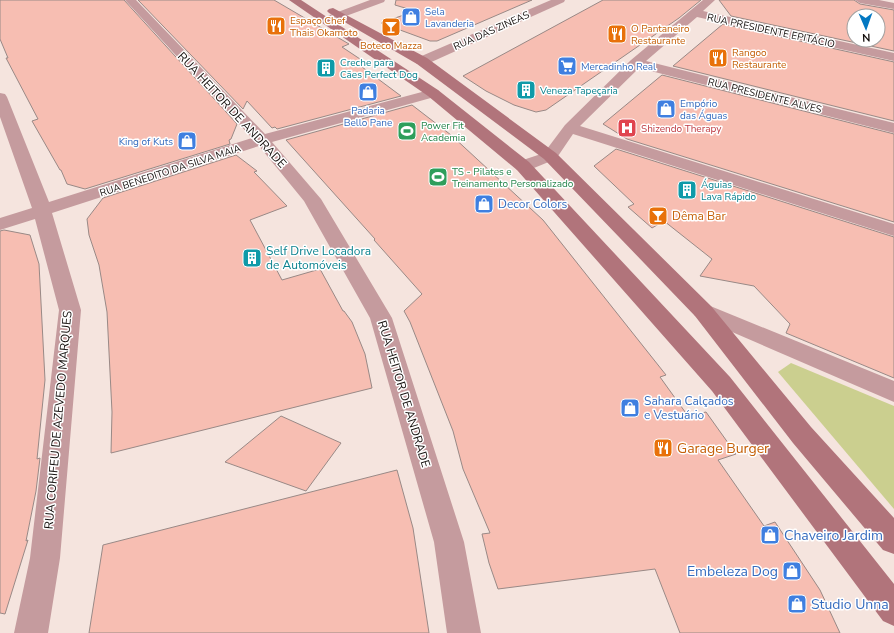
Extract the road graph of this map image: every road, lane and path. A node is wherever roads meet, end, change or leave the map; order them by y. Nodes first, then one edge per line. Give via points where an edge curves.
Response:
1 (130, 0) edge
2 (294, 0) edge
3 (316, 0) edge
4 (380, 0) edge
5 (560, 0) edge
6 (710, 0) edge
7 (860, 0) edge
8 (894, 6) edge
9 (695, 13) junction
10 (331, 18) junction
11 (894, 57) edge
12 (422, 61) junction
13 (636, 63) junction
14 (433, 93) junction
15 (0, 97) edge
16 (570, 128) junction
17 (894, 128) edge
18 (262, 140) junction
19 (550, 156) junction
20 (523, 166) junction
21 (41, 211) junction
22 (0, 224) edge
23 (894, 230) edge
24 (703, 311) junction
25 (894, 392) edge
26 (894, 540) edge
27 (894, 610) edge
28 (31, 633) edge
29 (464, 633) edge

1 - 18 street, RUA HEITOR DE ANDRADE
2 - 10 main road
3 - 10 main road
4 - 10 street
5 - 12 street, RUA DAS ZINEAS
6 - 9 street
7 - 8 street
9 - 11 street, RUA PRESIDENTE EPITÁCIO
9 - 13 street
10 - 12 main road
10 - 14 main road
12 - 19 main road
13 - 16 street
13 - 17 street, RUA PRESIDENTE ALVES
14 - 18 street, RUA BENEDITO DA SILVA MAIA
14 - 20 main road
15 - 21 street, RUA CORIFEU DE AZEVEDO MARQUES
16 - 19 street
16 - 23 street
18 - 21 street, RUA BENEDITO DA SILVA MAIA
18 - 29 street, RUA HEITOR DE ANDRADE via 312,199 381,318 449,542
19 - 20 street
19 - 24 main road
20 - 27 main road via 721,384
21 - 22 street, RUA BENEDITO DA SILVA MAIA
21 - 28 street, RUA CORIFEU DE AZEVEDO MARQUES via 70,310 45,558
24 - 25 street
24 - 26 main road via 802,434

